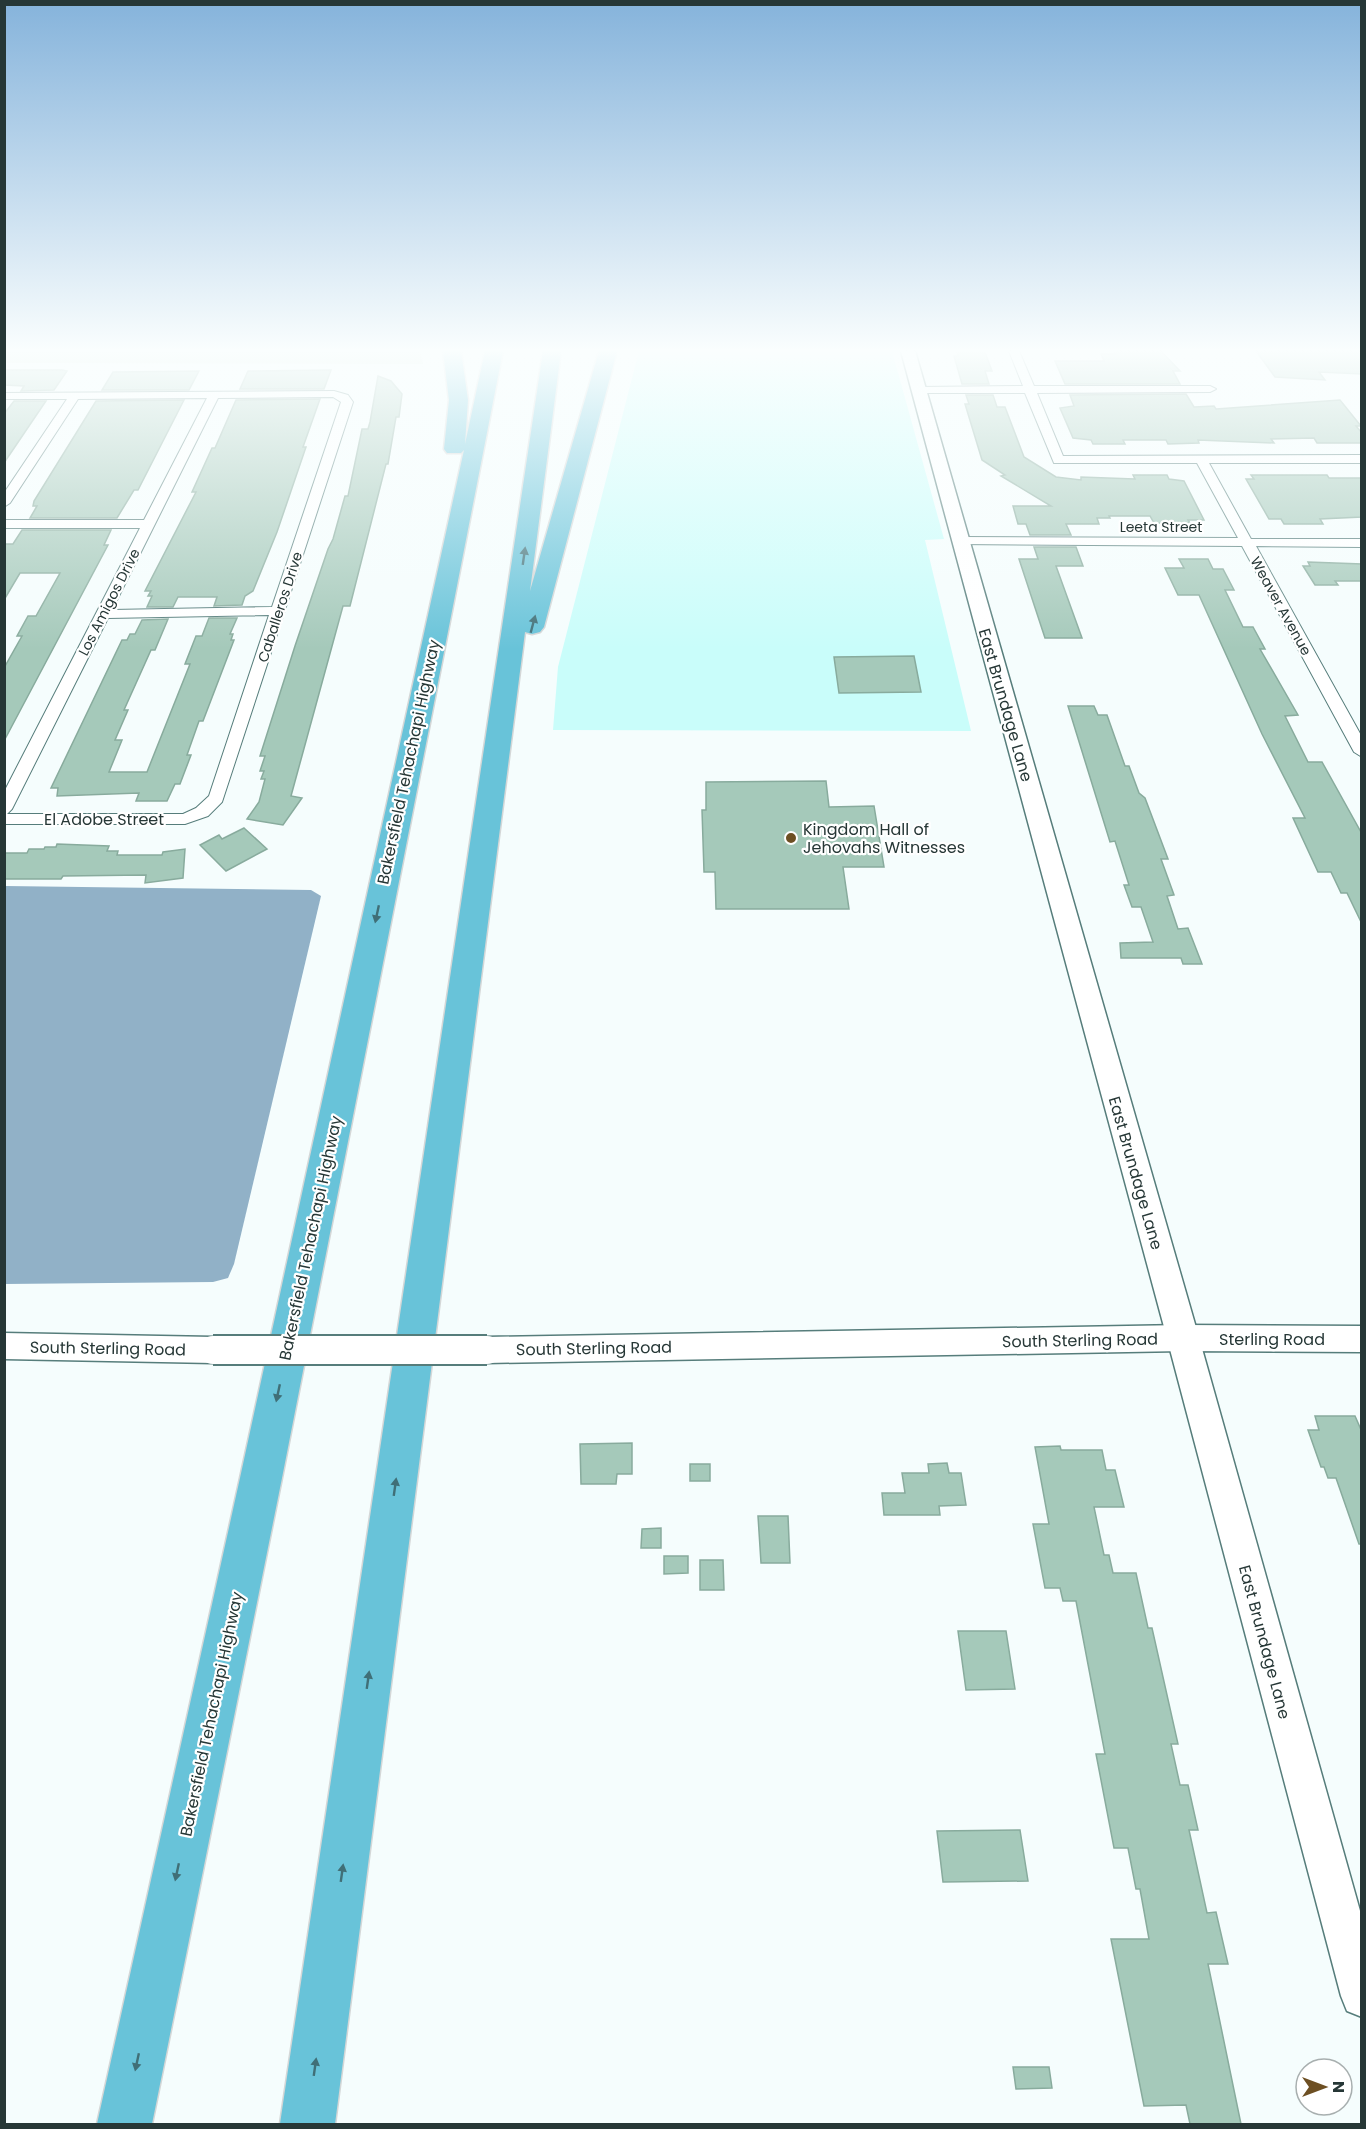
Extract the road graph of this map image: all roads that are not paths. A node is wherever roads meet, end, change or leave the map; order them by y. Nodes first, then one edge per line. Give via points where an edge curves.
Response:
1 (39, 450) edge
2 (186, 450) edge
3 (331, 450) edge
4 (454, 450) edge
5 (473, 450) edge
6 (539, 450) edge
7 (581, 450) edge
8 (935, 450) edge
9 (1054, 450) edge
10 (1201, 459) junction
11 (1362, 459) edge
12 (4, 503) edge
13 (4, 524) edge
14 (148, 524) junction
15 (960, 541) junction
16 (1246, 543) junction
17 (1362, 543) edge
18 (448, 569) junction
19 (279, 611) junction
20 (103, 614) junction
21 (508, 676) junction
22 (1342, 716) junction
23 (1362, 716) edge
24 (1362, 752) edge
25 (4, 808) edge
26 (202, 812) joint
27 (4, 819) edge
28 (1183, 1338) junction
29 (1362, 1339) edge
30 (4, 1346) edge
31 (1362, 1996) edge
32 (124, 2124) edge
33 (307, 2124) edge

1 - 12 street
2 - 14 street, Los Amigos Drive
3 - 19 street, Caballeros Drive
4 - 18 highway via 441,532
5 - 18 highway, Bakersfield Tehachapi Highway
21 -> 6 highway
21 -> 7 highway via 526,651
8 - 15 main road, East Brundage Lane
9 - 10 street via 1058,460
10 - 11 street
10 - 16 street, Weaver Avenue
13 - 14 street
14 - 20 street, Los Amigos Drive
15 - 16 street, Leeta Street
15 - 28 main road, East Brundage Lane
16 - 17 street, Leeta Street
16 - 22 street, Weaver Avenue
18 -> 32 highway, Bakersfield Tehachapi Highway
19 - 20 street
19 - 26 street, Caballeros Drive via 216,798
20 - 25 street, Los Amigos Drive
33 -> 21 highway
22 - 23 street
22 - 24 street, Weaver Avenue
26 - 27 street, El Adobe Street via 185,819
28 - 29 street, Sterling Road
28 - 30 street, South Sterling Road, bridge via 487,1350
28 - 31 main road, East Brundage Lane

